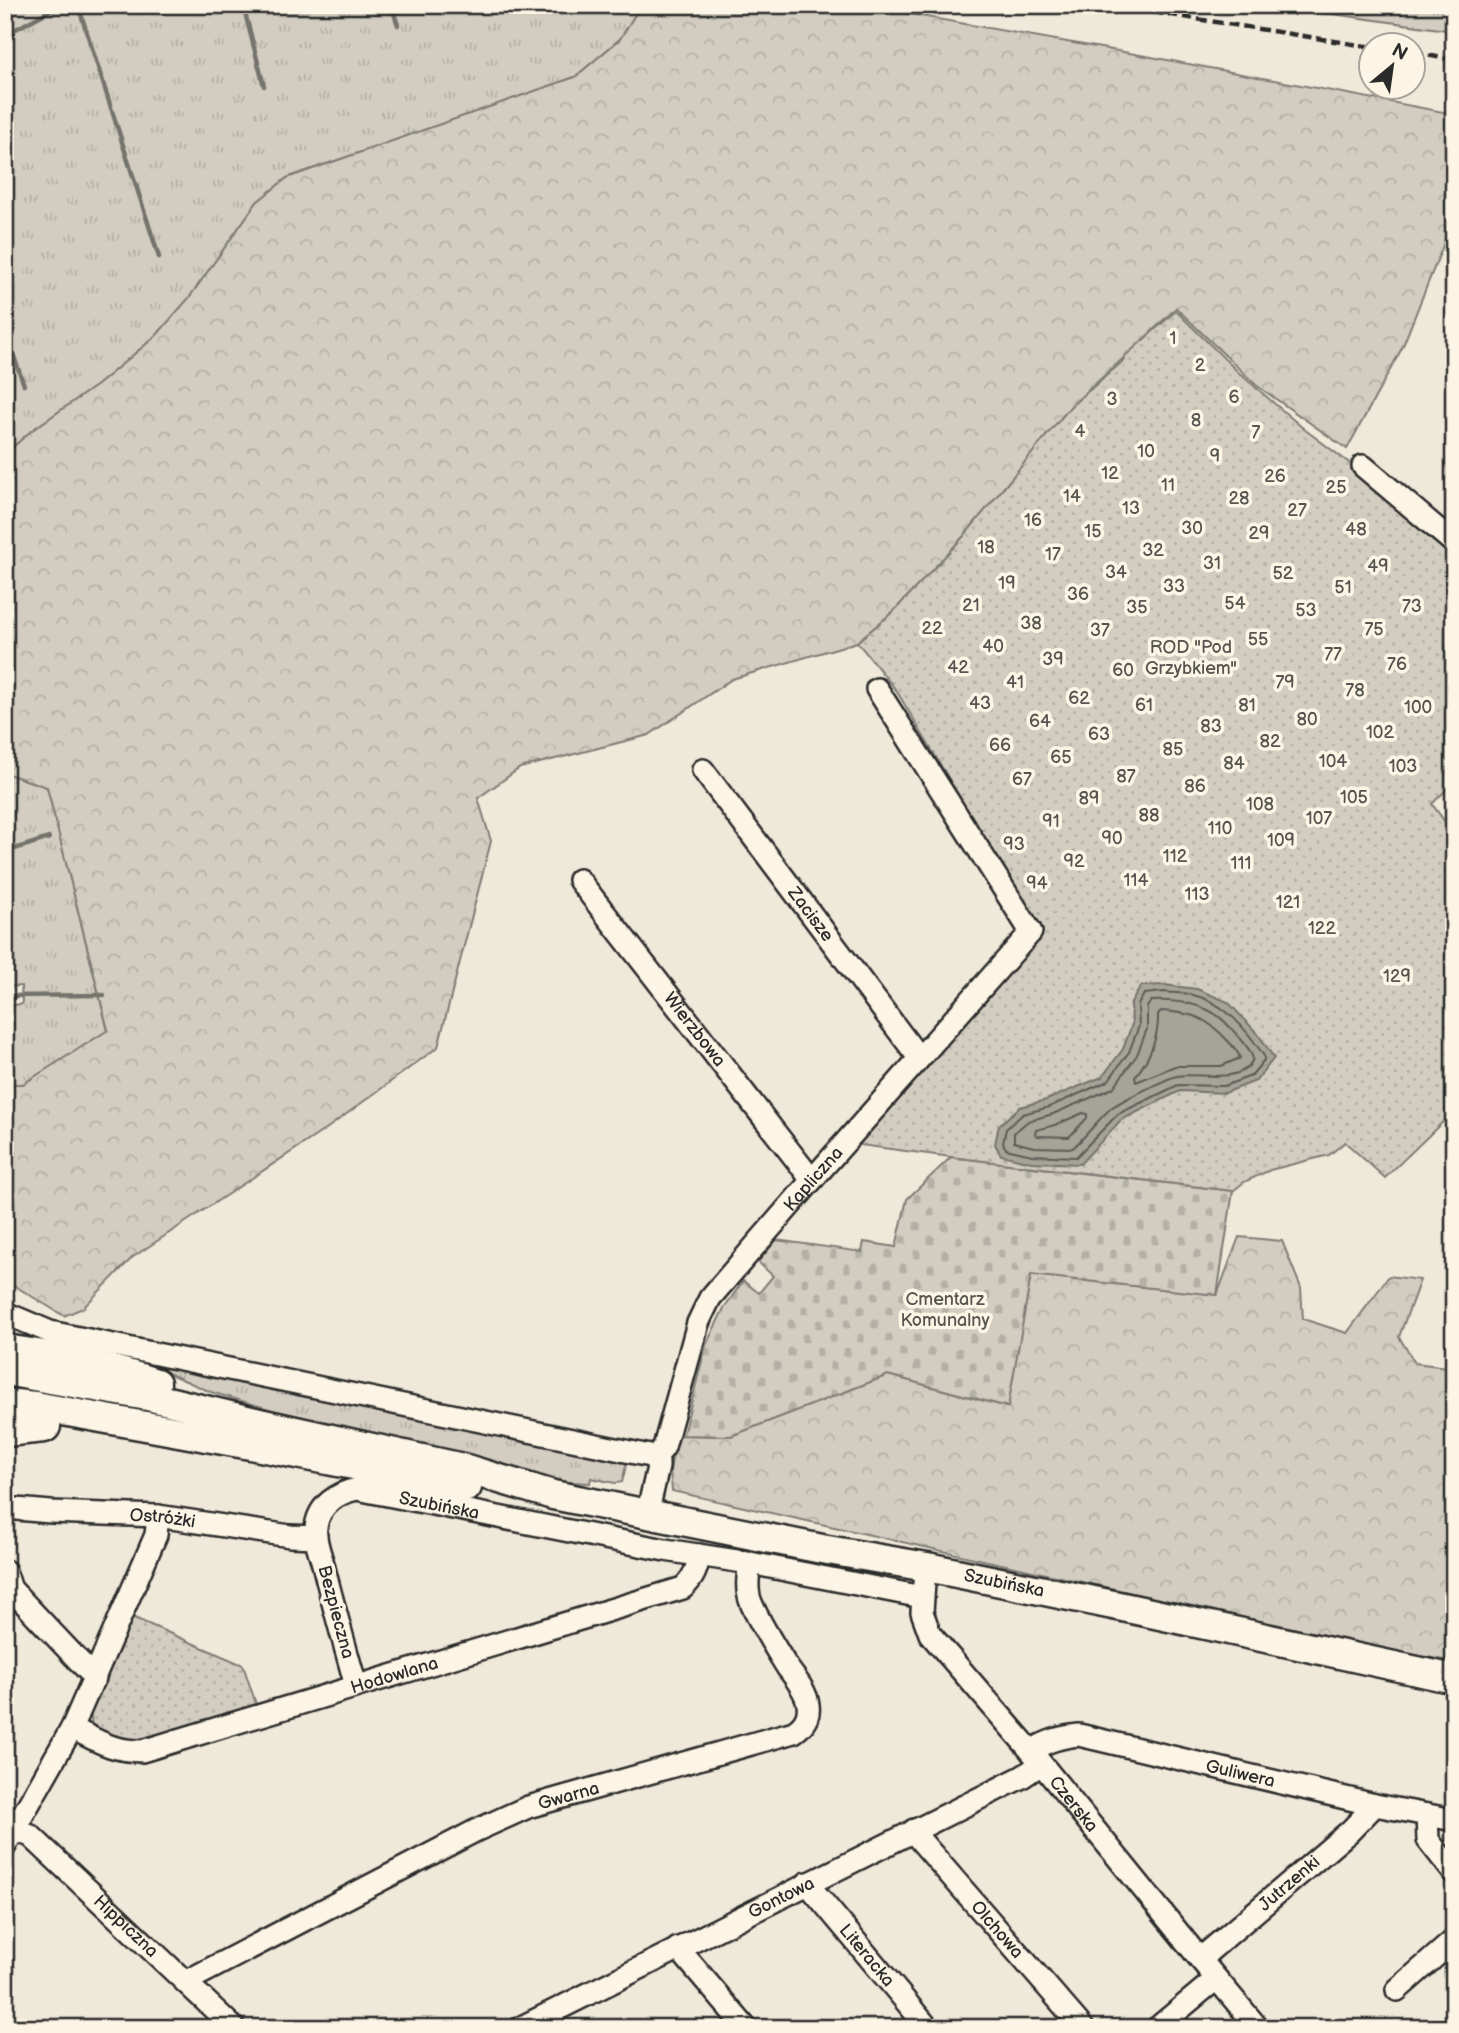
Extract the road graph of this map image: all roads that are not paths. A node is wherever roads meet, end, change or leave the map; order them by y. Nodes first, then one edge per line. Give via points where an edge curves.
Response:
1 (1363, 466) dead end
2 (1454, 543) edge
3 (877, 689) dead end
4 (703, 770) dead end
5 (579, 880) dead end
6 (919, 1058) junction
7 (812, 1180) junction
8 (5, 1314) edge
9 (5, 1349) edge
10 (5, 1371) edge
11 (5, 1403) edge
12 (5, 1423) edge
13 (260, 1423) junction
14 (44, 1426) junction
15 (5, 1430) edge
16 (222, 1440) junction
17 (655, 1460) junction
18 (552, 1495) junction
19 (5, 1508) edge
20 (647, 1515) junction
21 (158, 1516) junction
22 (316, 1537) junction
23 (699, 1555) junction
24 (750, 1563) junction
25 (927, 1567) junction
26 (5, 1571) edge
27 (922, 1597) junction
28 (95, 1678) junction
29 (1454, 1679) edge
30 (356, 1686) junction
31 (72, 1728) junction
32 (1036, 1757) junction
33 (1375, 1805) junction
34 (1427, 1815) junction
35 (1454, 1820) edge
36 (914, 1830) junction
37 (9, 1838) edge
38 (1454, 1873) edge
39 (807, 1883) junction
40 (1454, 1940) edge
41 (678, 1948) junction
42 (1200, 1959) junction
43 (1216, 1979) junction
44 (187, 1981) junction
45 (1397, 1990) dead end
46 (234, 2028) edge
47 (520, 2028) edge
48 (746, 2028) edge
49 (928, 2028) edge
50 (1083, 2028) edge
51 (1157, 2028) edge
52 (1258, 2028) edge

1 - 2 street
3 - 6 street, Kapliczna via 1031,932
4 - 6 street, Zacisze
5 - 7 street, Wierzbowa
6 - 7 street, Kapliczna
7 - 17 street, Kapliczna via 710,1298 698,1323 664,1447
8 - 17 street via 50,1332 620,1449
9 - 13 main road via 118,1370
10 - 13 main road via 147,1396
11 - 16 main road
12 - 14 main road
13 - 18 main road, Szubińska via 463,1468
14 - 15 highway
14 - 16 main road
16 - 18 main road, Szubińska via 458,1486
17 - 20 street, Kapliczna via 658,1467
18 - 20 main road, Szubińska
19 - 21 street, Ostróżki
20 - 25 main road, Szubińska
21 - 22 street, Ostróżki
21 - 28 street via 156,1535
22 - 23 street, Szubińska via 325,1506 334,1497 357,1489
22 - 30 street, Bezpieczna
23 - 24 street, Szubińska
23 - 30 street, Hodowlana via 692,1579 683,1588
24 - 27 street, Szubińska
24 - 44 street, Gwarna via 750,1601 806,1697 807,1719 800,1728 498,1820
25 - 27 street, Czerska
25 - 29 main road, Szubińska
26 - 28 street via 11,1589
27 - 32 street, Czerska via 930,1633
28 - 31 street
30 - 31 street, Hodowlana via 142,1751 111,1748
31 - 37 street
32 - 33 street, Guliwera via 1053,1739 1079,1735
32 - 36 street, Gontowa via 1022,1777
32 - 42 street, Czerska
33 - 34 street, Guliwera
33 - 42 street, Jutrzenki
34 - 35 street, Guliwera
34 - 38 street via 1428,1840
36 - 39 street, Gontowa
36 - 50 street, Olchowa
37 - 44 street, Hippiczna via 31,1836
39 - 41 street, Gontowa
39 - 49 street, Literacka
40 - 45 street
41 - 47 street, Gontowa
41 - 48 street
42 - 43 street, Czerska
43 - 51 street
43 - 52 street, Czerska
44 - 46 street, Hippiczna

